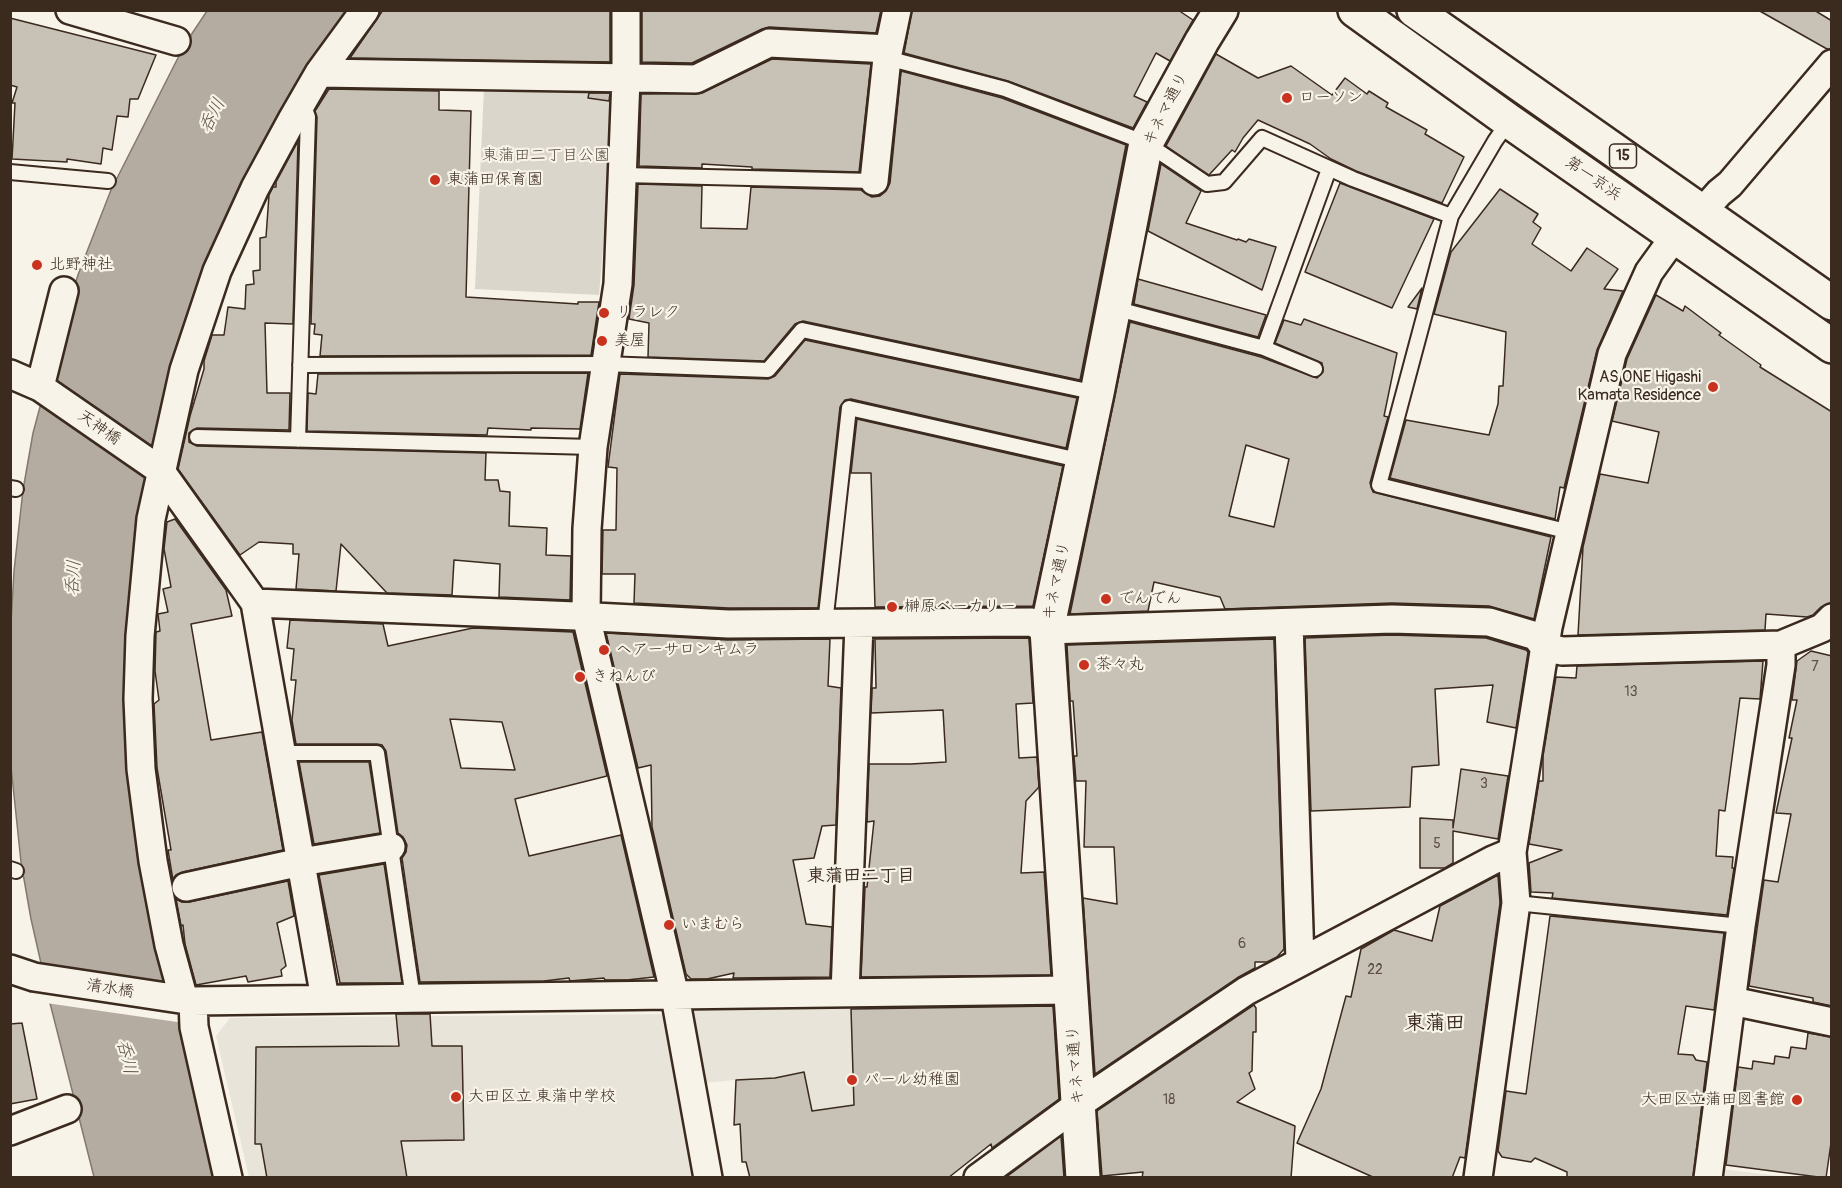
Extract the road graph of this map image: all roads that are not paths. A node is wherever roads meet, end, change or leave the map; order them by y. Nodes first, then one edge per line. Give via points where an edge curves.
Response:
1 (70, 10) edge
2 (365, 10) edge
3 (626, 10) edge
4 (897, 10) edge
5 (1221, 10) edge
6 (1355, 10) edge
7 (1414, 10) edge
8 (176, 41) dead end
9 (888, 54) junction
10 (1832, 64) edge
11 (319, 73) junction
12 (626, 79) junction
13 (303, 101) junction
14 (1509, 121) junction
15 (1146, 143) junction
16 (1329, 169) junction
17 (10, 172) edge
18 (623, 175) junction
19 (108, 181) dead end
20 (874, 181) joint
21 (1702, 212) junction
22 (1451, 216) junction
23 (1676, 236) junction
24 (64, 291) dead end
25 (1832, 303) edge
26 (1113, 308) junction
27 (1832, 346) edge
28 (1264, 348) junction
29 (604, 364) junction
30 (300, 365) junction
31 (1315, 369) dead end
32 (10, 374) edge
33 (42, 388) junction
34 (1097, 393) junction
35 (180, 437) junction
36 (298, 440) junction
37 (593, 447) junction
38 (1083, 461) junction
39 (158, 468) junction
40 (1570, 532) junction
41 (255, 603) junction
42 (586, 616) junction
43 (1832, 618) edge
44 (1288, 623) junction
45 (825, 624) junction
46 (859, 624) junction
47 (1047, 630) junction
48 (1781, 645) junction
49 (1544, 647) junction
50 (282, 753) junction
51 (391, 847) junction
52 (1512, 852) junction
53 (301, 862) junction
54 (186, 887) dead end
55 (1515, 903) junction
56 (1741, 926) junction
57 (1300, 961) junction
58 (10, 969) edge
59 (1071, 990) junction
60 (845, 993) junction
61 (675, 996) junction
62 (413, 998) junction
63 (325, 999) junction
64 (186, 1000) junction
65 (1732, 1001) junction
66 (1832, 1022) edge
67 (1078, 1104) junction
68 (67, 1109) dead end
69 (10, 1131) edge
70 (228, 1178) edge
71 (708, 1178) edge
72 (978, 1178) edge
73 (1083, 1178) edge
74 (1478, 1178) edge
75 (1708, 1178) edge

1 - 8 street
2 - 11 street
3 - 12 street
4 - 9 street
5 - 15 main road, キネマ通り
6 - 14 main road, 第一京浜 / 15
7 - 21 main road, 15
9 - 12 street via 769,43 696,79
9 - 15 lane via 1005,89
9 - 20 street
10 - 21 street
11 - 12 street
11 - 13 street
12 - 18 street
13 - 30 lane via 308,117
13 - 35 street via 255,188 217,271 184,370
14 - 22 lane
14 - 23 main road, 第一京浜 / 15
15 - 16 lane via 1207,184 1224,182 1262,138
15 - 26 main road, キネマ通り
16 - 22 lane
16 - 28 lane
17 - 19 lane
18 - 20 lane
18 - 29 street via 618,284
21 - 25 main road, 15
22 - 40 lane via 1379,485
23 - 27 main road, 第一京浜 / 15
23 - 40 street via 1649,272 1612,354
24 - 33 street
26 - 28 lane
26 - 34 main road, キネマ通り
28 - 31 lane
29 - 30 lane
29 - 34 lane via 768,370 802,330
29 - 37 street
30 - 36 lane
32 - 33 street, 天神橋
33 - 39 street, 天神橋
34 - 38 main road, キネマ通り
35 - 36 lane
35 - 39 street
36 - 37 lane
37 - 42 street
38 - 45 lane via 849,408
38 - 47 main road, キネマ通り
39 - 41 street
39 - 64 street via 140,636 140,746 153,861 169,945
40 - 49 street
41 - 42 street
41 - 50 street
42 - 45 street via 728,624
42 - 61 street
43 - 48 street via 1822,628
44 - 47 street
44 - 49 street via 1489,622 1536,636
44 - 57 street
45 - 46 street
46 - 47 street via 1032,622
46 - 60 street
47 - 59 main road, キネマ通り
48 - 49 street via 1562,651
48 - 56 street
49 - 52 street
50 - 51 lane via 377,753
50 - 53 street
51 - 53 street
51 - 62 lane
52 - 55 street
52 - 57 street
53 - 54 street
53 - 63 street
55 - 56 lane
55 - 74 street
56 - 65 street
57 - 67 street via 1246,991
58 - 64 street, 清水橋 via 40,978
59 - 60 street, 清水橋
59 - 67 main road, キネマ通り
60 - 61 street, 清水橋
61 - 62 street, 清水橋
61 - 71 street
62 - 63 street, 清水橋
63 - 64 street, 清水橋
64 - 70 street
65 - 66 street
65 - 75 street
67 - 72 street
67 - 73 main road, キネマ通り
68 - 69 street

